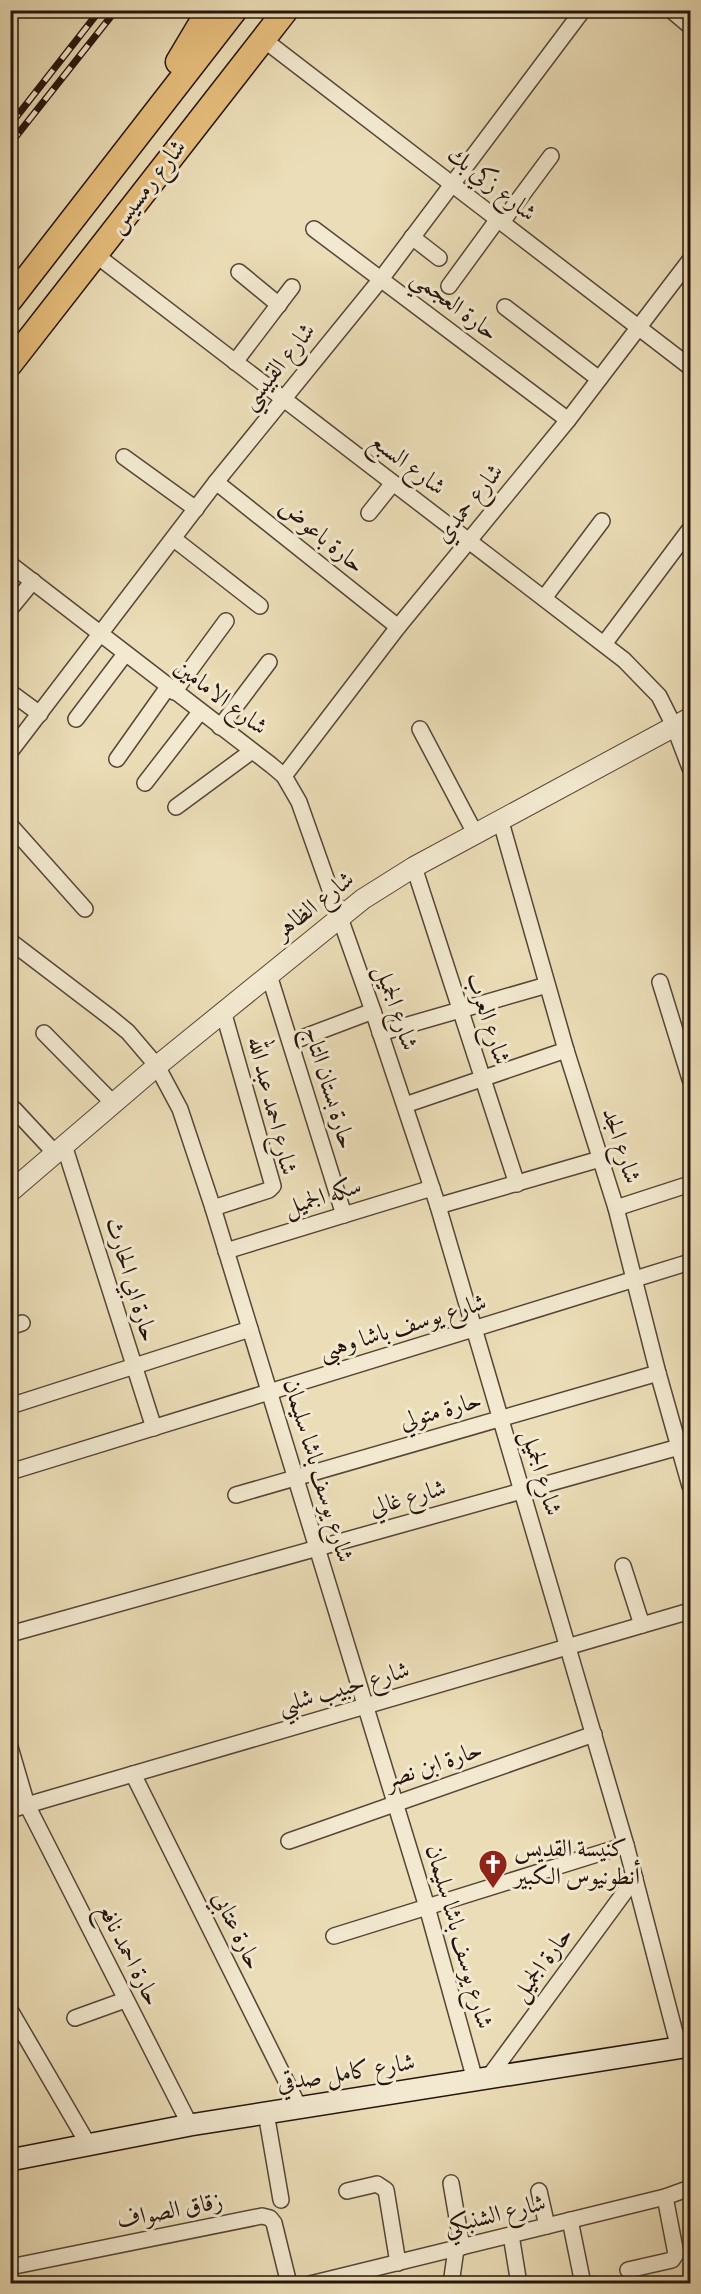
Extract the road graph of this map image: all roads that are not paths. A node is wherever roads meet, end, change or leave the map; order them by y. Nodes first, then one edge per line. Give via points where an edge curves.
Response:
1 (209, 10) edge
2 (234, 10) edge
3 (286, 10) edge
4 (583, 10) edge
5 (672, 10) edge
6 (690, 26) edge
7 (263, 39) junction
8 (551, 156) dead end
9 (112, 169) junction
10 (451, 183) junction
11 (500, 221) junction
12 (314, 229) dead end
13 (412, 237) junction
14 (96, 255) junction
15 (439, 258) dead end
16 (690, 260) edge
17 (239, 272) dead end
18 (381, 279) junction
19 (449, 286) dead end
20 (292, 287) dead end
21 (10, 300) edge
22 (279, 304) junction
23 (505, 307) dead end
24 (639, 327) junction
25 (235, 362) junction
26 (10, 364) edge
27 (690, 367) edge
28 (599, 379) junction
29 (283, 398) junction
30 (567, 420) junction
31 (124, 457) dead end
32 (216, 482) junction
33 (393, 483) junction
34 (196, 509) junction
35 (369, 513) dead end
36 (602, 521) dead end
37 (690, 529) edge
38 (174, 539) junction
39 (469, 541) junction
40 (11, 566) edge
41 (33, 581) junction
42 (544, 598) junction
43 (260, 606) dead end
44 (10, 609) edge
45 (226, 621) dead end
46 (398, 627) junction
47 (101, 635) junction
48 (604, 644) junction
49 (125, 654) junction
50 (269, 662) dead end
51 (171, 689) junction
52 (10, 692) edge
53 (201, 712) junction
54 (40, 714) junction
55 (76, 719) dead end
56 (682, 722) edge
57 (220, 727) junction
58 (420, 729) dead end
59 (252, 751) junction
60 (10, 752) edge
61 (117, 759) dead end
62 (690, 768) edge
63 (284, 776) junction
64 (145, 783) dead end
65 (176, 807) dead end
66 (501, 822) junction
67 (10, 825) edge
68 (476, 835) junction
69 (414, 867) junction
70 (85, 909) dead end
71 (339, 916) junction
72 (10, 941) edge
73 (269, 975) junction
74 (660, 982) dead end
75 (548, 985) junction
76 (460, 1010) junction
77 (223, 1011) junction
78 (373, 1011) junction
79 (44, 1033) dead end
80 (380, 1033) junction
81 (291, 1042) junction
82 (566, 1050) junction
83 (687, 1053) edge
84 (157, 1066) junction
85 (483, 1078) junction
86 (690, 1079) edge
87 (114, 1103) junction
88 (405, 1105) junction
89 (14, 1109) dead end
90 (60, 1149) junction
91 (600, 1159) junction
92 (517, 1184) junction
93 (690, 1184) edge
94 (432, 1188) junction
95 (10, 1192) edge
96 (438, 1206) junction
97 (213, 1208) junction
98 (616, 1208) junction
99 (344, 1215) junction
100 (226, 1251) junction
101 (690, 1262) edge
102 (636, 1280) junction
103 (250, 1329) junction
104 (474, 1329) junction
105 (134, 1366) junction
106 (658, 1373) junction
107 (270, 1392) junction
108 (10, 1406) edge
109 (500, 1419) junction
110 (153, 1428) junction
111 (679, 1447) junction
112 (10, 1472) edge
113 (296, 1478) junction
114 (690, 1486) edge
115 (522, 1491) junction
116 (236, 1495) dead end
117 (317, 1548) junction
118 (623, 1566) dead end
119 (690, 1611) edge
120 (642, 1625) junction
121 (10, 1634) edge
122 (568, 1647) junction
123 (365, 1706) junction
124 (594, 1734) junction
125 (10, 1747) edge
126 (133, 1774) junction
127 (396, 1803) junction
128 (27, 1805) junction
129 (10, 1810) edge
130 (289, 1840) dead end
131 (626, 1845) junction
132 (635, 1878) junction
133 (427, 1906) junction
134 (334, 1936) dead end
135 (125, 2000) junction
136 (10, 2010) edge
137 (75, 2018) dead end
138 (685, 2047) edge
139 (481, 2079) junction
140 (299, 2107) junction
141 (266, 2113) junction
142 (190, 2125) junction
143 (88, 2144) junction
144 (10, 2160) edge
145 (451, 2183) dead end
146 (690, 2188) edge
147 (347, 2191) dead end
148 (539, 2191) dead end
149 (665, 2197) junction
150 (281, 2200) dead end
151 (570, 2220) junction
152 (547, 2226) junction
153 (511, 2235) junction
154 (459, 2248) junction
155 (398, 2263) junction
156 (10, 2267) edge
157 (628, 2270) dead end
158 (334, 2281) edge
159 (290, 2283) edge
160 (310, 2283) edge
161 (451, 2283) edge
162 (519, 2283) edge
163 (583, 2283) edge

1 - 9 main road
2 - 9 main road, شارع رمسيس
3 - 7 main road, شارع رمسيس
4 - 10 street, شارع القبيسي
5 - 6 street
7 - 10 street, شارع زكي بك
7 - 14 main road, شارع رمسيس
8 - 11 street
9 - 21 main road, شارع رمسيس
10 - 11 street, شارع زكي بك
10 - 13 street, شارع القبيسي
11 - 19 street
11 - 24 street, شارع زكي بك
12 - 18 street, حارة العجمي
13 - 15 street
13 - 18 street, شارع القبيسي
14 - 25 street, شارع السبع
14 - 26 main road, شارع رمسيس
16 - 24 street, شارع حمدي
17 - 22 street
18 - 29 street, شارع القبيسي
18 - 30 street, حارة العجمي
20 - 22 street
22 - 25 street
23 - 28 street
24 - 27 street, شارع زكي بك
24 - 28 street, شارع حمدي
25 - 29 street, شارع السبع
28 - 30 street, شارع حمدي
29 - 32 street, شارع القبيسي
29 - 33 street, شارع السبع
30 - 39 street, شارع حمدي
31 - 34 street
32 - 34 street, شارع القبيسي
32 - 46 street, حارة باعوض
33 - 35 street
33 - 39 street, شارع السبع
34 - 38 street, شارع القبيسي
36 - 42 street
37 - 48 street
38 - 43 street
38 - 47 street, شارع القبيسي
39 - 42 street, شارع السبع
39 - 46 street, شارع حمدي
40 - 41 street, شارع الامامين
41 - 44 street
41 - 47 street, شارع الامامين
42 - 48 street, شارع السبع
45 - 51 street
46 - 63 street, شارع حمدي
47 - 49 street, شارع الامامين
47 - 54 street, شارع القبيسي
48 - 56 street, شارع السبع via 642,677
49 - 51 street, شارع الامامين
49 - 55 street
50 - 57 street
51 - 53 street, شارع الامامين
51 - 61 street
52 - 54 street
53 - 57 street, شارع الامامين
53 - 64 street
54 - 60 street, شارع القبيسي
56 - 62 street, شارع السبع
56 - 66 street, شارع الظاهر
57 - 59 street, شارع الامامين
58 - 68 street
59 - 63 street, شارع الامامين
59 - 65 street
63 - 71 street, شارع الامامين via 299,802
66 - 68 street, شارع الظاهر
66 - 75 street, شارع الجد
67 - 70 street
68 - 69 street, شارع الظاهر
69 - 71 street, شارع الظاهر
69 - 76 street, شارع العرب
71 - 73 street, شارع الظاهر
71 - 78 street, شارع الجميل
72 - 84 street, شارع يوسف باشا سليمان via 111,1018
73 - 77 street, شارع الظاهر
73 - 81 street, حارة بستان التاج
74 - 83 street
75 - 76 street
75 - 82 street, شارع الجد
76 - 80 street
76 - 85 street, شارع العرب
77 - 84 street, شارع الظاهر
77 - 97 street, شارع احمد عبد الله via 273,1186
78 - 80 street, شارع الجميل
78 - 81 street
79 - 87 street
80 - 88 street, شارع الجميل
81 - 99 street, حارة بستان التاج
82 - 85 street
82 - 91 street, شارع الجد
83 - 86 street
84 - 87 street, شارع الظاهر
84 - 97 street, شارع يوسف باشا سليمان via 180,1109
85 - 88 street
85 - 92 street, شارع العرب
87 - 90 street, شارع الظاهر
88 - 94 street, شارع الجميل
89 - 90 street
90 - 95 street, شارع الظاهر
90 - 105 street, حارة ابي الحارث
91 - 92 street
91 - 98 street, شارع الجد
92 - 96 street
93 - 98 street
94 - 96 street, شارع الجميل
94 - 99 street, سكه الجميل
96 - 104 street, شارع الجميل
97 - 100 street, شارع يوسف باشا سليمان
98 - 102 street, شارع الجد
99 - 100 street, سكه الجميل
100 - 103 street, شارع يوسف باشا سليمان
101 - 102 street, شارع يوسف باشا وهبى
102 - 104 street, شارع يوسف باشا وهبى
102 - 106 street, شارع الجد
103 - 105 street
103 - 107 street, شارع يوسف باشا سليمان
104 - 107 street, شارع يوسف باشا وهبى
104 - 109 street, شارع الجميل
105 - 108 street
105 - 110 street, حارة ابي الحارث
106 - 109 street, حارة متولي
106 - 111 street, شارع الجد
107 - 110 street, شارع يوسف باشا وهبى
107 - 113 street, شارع يوسف باشا سليمان
109 - 113 street, حارة متولي
109 - 115 street, شارع الجميل
110 - 112 street, شارع يوسف باشا وهبى
111 - 114 street, شارع الجد
111 - 115 street, شارع غالي
113 - 116 street, حارة متولي
113 - 117 street, شارع يوسف باشا سليمان
115 - 117 street, شارع غالي
115 - 122 street, شارع الجميل
117 - 121 street, شارع غالي
117 - 123 street, شارع يوسف باشا سليمان
118 - 120 street
119 - 120 street, شارع حبيب شلبي
120 - 122 street, شارع حبيب شلبي
122 - 123 street, شارع حبيب شلبي
122 - 124 street, شارع الجميل
123 - 126 street, شارع حبيب شلبي
123 - 127 street, شارع يوسف باشا سليمان
124 - 127 street, حارة ابن نصر
124 - 131 street, شارع الجميل
125 - 128 street, حارة احمد نافع
126 - 128 street, شارع حبيب شلبي
126 - 140 street, حارة عتابي
127 - 130 street, حارة ابن نصر
127 - 133 street, شارع يوسف باشا سليمان
128 - 129 street, شارع حبيب شلبي
128 - 135 street, حارة احمد نافع
131 - 132 street, شارع الجميل
131 - 133 street
132 - 138 street, شارع الجميل
132 - 139 street, حارة الجميل
133 - 134 street
133 - 139 street, شارع يوسف باشا سليمان
135 - 137 street
135 - 142 street, حارة احمد نافع
136 - 143 street
138 - 139 main road, شارع كامل صدقي
139 - 140 main road, شارع كامل صدقي
140 - 141 main road, شارع كامل صدقي
141 - 142 main road, شارع كامل صدقي
141 - 150 street
142 - 143 main road, شارع كامل صدقي
143 - 144 main road, شارع كامل صدقي
145 - 154 street
146 - 149 street, شارع الشنبكي
147 - 155 street via 377,2184 386,2190
148 - 152 street
149 - 151 street, شارع الشنبكي
149 - 157 street via 676,2254 672,2260
151 - 152 street, شارع الشنبكي
151 - 163 street
152 - 153 street, شارع الشنبكي
153 - 154 street, شارع الشنبكي
153 - 162 street
154 - 155 street, شارع الشنبكي
154 - 161 street
155 - 158 street, شارع الشنبكي
156 - 159 street, زقاق الصواف via 262,2216 274,2223
158 - 160 street, شارع الشنبكي

